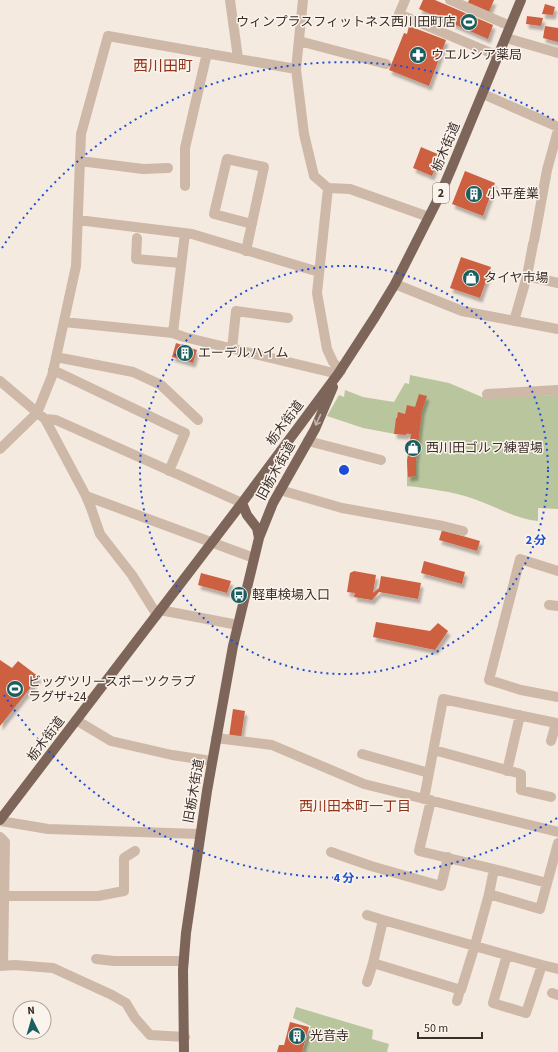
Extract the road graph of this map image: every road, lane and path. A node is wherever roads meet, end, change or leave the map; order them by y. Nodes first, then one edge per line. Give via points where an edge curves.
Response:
1 (230, 0) edge
2 (303, 0) edge
3 (405, 0) edge
4 (450, 0) edge
5 (521, 0) edge
6 (510, 26) junction
7 (506, 38) junction
8 (299, 41) junction
9 (207, 53) junction
10 (558, 53) edge
11 (498, 56) junction
12 (238, 58) junction
13 (386, 64) dead end
14 (296, 69) junction
15 (482, 94) junction
16 (558, 128) edge
17 (80, 161) junction
18 (168, 168) dead end
19 (185, 186) dead end
20 (328, 188) junction
21 (429, 217) junction
22 (78, 220) junction
23 (252, 224) junction
24 (185, 233) junction
25 (137, 238) dead end
26 (246, 251) junction
27 (181, 264) junction
28 (319, 272) junction
29 (527, 276) junction
30 (558, 283) edge
31 (395, 284) junction
32 (288, 318) dead end
33 (514, 321) junction
34 (64, 322) junction
35 (558, 329) edge
36 (173, 333) junction
37 (232, 349) junction
38 (56, 357) junction
39 (53, 370) junction
40 (339, 372) junction
41 (0, 381) edge
42 (558, 390) edge
43 (487, 394) dead end
44 (41, 416) junction
45 (198, 420) dead end
46 (308, 441) junction
47 (0, 449) edge
48 (381, 460) dead end
49 (169, 471) junction
50 (280, 490) junction
51 (86, 496) junction
52 (242, 503) junction
53 (228, 521) junction
54 (463, 531) dead end
55 (258, 533) junction
56 (211, 542) junction
57 (254, 558) junction
58 (558, 571) edge
59 (158, 612) junction
60 (238, 625) junction
61 (558, 697) edge
62 (520, 715) junction
63 (76, 720) junction
64 (216, 738) junction
65 (551, 741) dead end
66 (434, 750) junction
67 (362, 754) dead end
68 (212, 761) junction
69 (507, 771) junction
70 (429, 773) junction
71 (551, 797) dead end
72 (428, 800) junction
73 (0, 821) edge
74 (558, 832) edge
75 (200, 834) junction
76 (0, 837) edge
77 (558, 843) edge
78 (135, 851) dead end
79 (331, 852) dead end
80 (448, 857) junction
81 (494, 869) junction
82 (547, 883) junction
83 (489, 894) junction
84 (4, 896) junction
85 (367, 915) dead end
86 (383, 920) junction
87 (475, 945) junction
88 (507, 955) junction
89 (96, 959) dead end
90 (184, 961) junction
91 (372, 963) junction
92 (542, 965) junction
93 (2, 966) edge
94 (558, 969) edge
95 (367, 982) dead end
96 (460, 990) junction
97 (457, 1001) dead end
98 (184, 1037) junction
99 (184, 1052) edge

1 - 12 street
2 - 8 street
3 - 11 street via 399,14
4 - 6 street
5 - 6 main road, 栃木街道 / 2
6 - 7 main road, 栃木街道 / 2
7 - 10 street
7 - 11 main road, 栃木街道 / 2
8 - 13 street
8 - 14 street
9 - 12 street
9 - 17 street via 108,36 81,134
9 - 19 street via 185,148
11 - 15 main road, 栃木街道 / 2
12 - 14 street
14 - 20 street via 304,134 314,176
15 - 16 street
15 - 21 main road, 栃木街道 / 2
16 - 29 street via 547,170
17 - 18 street via 143,169
17 - 22 street
20 - 21 street via 350,189
20 - 28 street
21 - 31 main road, 栃木街道 / 2
22 - 24 street
22 - 34 street via 76,266
23 - 23 street via 264,167 227,158 214,214
23 - 26 street
24 - 26 street
24 - 27 street
25 - 27 street via 136,259
26 - 28 street
27 - 36 street
28 - 40 street via 317,293 327,349
29 - 30 street
29 - 33 street
31 - 33 street via 462,311
31 - 40 main road, 栃木街道 / 2
32 - 37 street via 236,311
33 - 35 street
34 - 36 street
34 - 38 street
36 - 37 street
37 - 40 street
38 - 39 street
38 - 45 street via 133,372 161,385
39 - 44 street
39 - 49 street via 185,433
40 -> 46 main road, 旧栃木街道
40 - 52 main road, 栃木街道 / 2
41 - 44 street
42 - 43 street
44 - 47 street
44 - 49 street via 56,420
44 - 51 street
46 - 48 street
46 - 50 main road, 旧栃木街道
46 - 55 main road via 302,443 270,500
49 - 52 street
50 - 54 street via 342,508
50 - 55 main road, 旧栃木街道
51 - 56 street
51 - 59 street via 100,534
52 - 53 main road, 栃木街道 / 2
52 - 55 main road, 旧栃木街道
53 - 55 main road via 240,519 251,523
53 - 56 main road, 栃木街道 / 2
55 - 57 main road, 旧栃木街道
56 - 57 street
56 - 59 main road, 栃木街道 / 2
57 - 60 main road, 旧栃木街道
58 - 61 street via 520,559 489,680 521,690
59 - 60 street
59 - 63 main road, 栃木街道 / 2
60 - 64 main road, 旧栃木街道
62 - 65 street via 556,723
62 - 66 street via 443,699
62 - 69 street
63 - 68 street via 111,741
63 - 73 main road, 栃木街道 / 2
64 - 68 main road, 旧栃木街道
64 - 72 street via 272,745 364,784
66 - 69 street
66 - 70 street
67 - 70 street
68 - 75 main road, 旧栃木街道
69 - 71 street via 521,774 521,790
70 - 72 street
72 - 74 street
72 - 80 street via 419,851
73 - 75 street via 48,829
75 - 90 main road, 旧栃木街道
76 - 84 street via 5,842
77 - 82 street
78 - 84 street via 124,858 124,890 98,896
79 - 80 street via 441,886
80 - 81 street
81 - 82 street
81 - 83 street
82 - 83 street via 540,909
83 - 87 street
84 - 93 street
85 - 86 street
86 - 87 street
86 - 91 street
87 - 88 street
87 - 96 street
88 - 92 street
88 - 92 street via 493,1004 526,1013
89 - 90 street
90 - 98 main road, 旧栃木街道
91 - 95 street
91 - 96 street
92 - 94 street
93 - 98 street via 53,968 126,1003 150,1035
96 - 97 street
98 - 99 main road, 旧栃木街道

